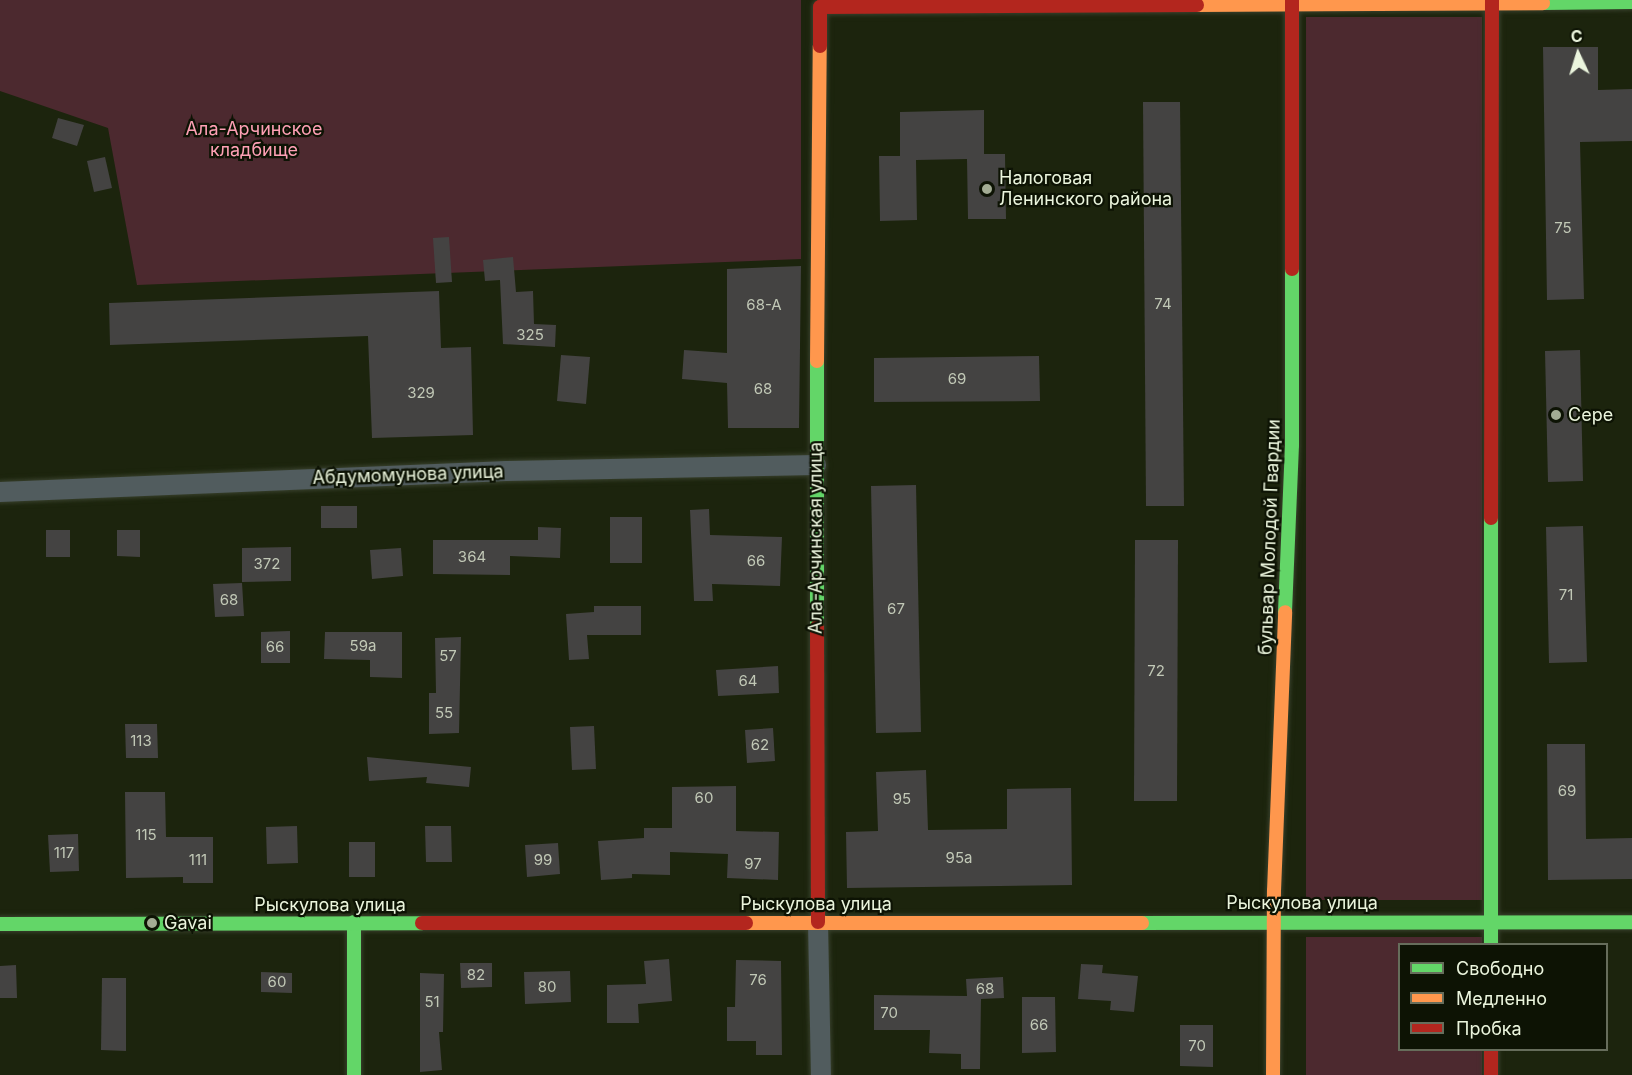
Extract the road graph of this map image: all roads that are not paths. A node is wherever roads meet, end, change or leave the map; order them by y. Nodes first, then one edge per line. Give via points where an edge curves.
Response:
1 (1492, 1) edge
2 (1632, 2) edge
3 (820, 3) edge
4 (1010, 3) edge
5 (1292, 3) edge
6 (816, 465) junction
7 (0, 492) edge
8 (1274, 921) junction
9 (354, 922) junction
10 (818, 922) junction
11 (1491, 922) junction
12 (1632, 922) edge
13 (0, 924) edge
14 (1491, 943) edge
15 (1491, 1051) edge
16 (354, 1075) edge
17 (821, 1075) edge
18 (1273, 1075) edge
19 (1491, 1075) edge

1 - 2 main road
1 - 5 main road
1 - 11 main road
3 - 4 main road
3 - 6 main road, Ала-Арчинская улица
4 - 5 main road
5 - 8 main road, бульвар Молодой Гвардии via 1292,445
6 - 7 street, Абдумомунова улица via 507,471
6 - 10 main road, Ала-Арчинская улица
8 - 10 main road, Рыскулова улица
8 - 11 main road, Рыскулова улица
8 - 18 main road, бульвар Молодой Гвардии
9 - 10 main road, Рыскулова улица
9 - 13 main road, Рыскулова улица
9 - 16 main road
10 - 17 street, Ала-Арчинская улица
11 - 12 main road, Рыскулова улица
11 - 14 main road
15 - 19 main road

